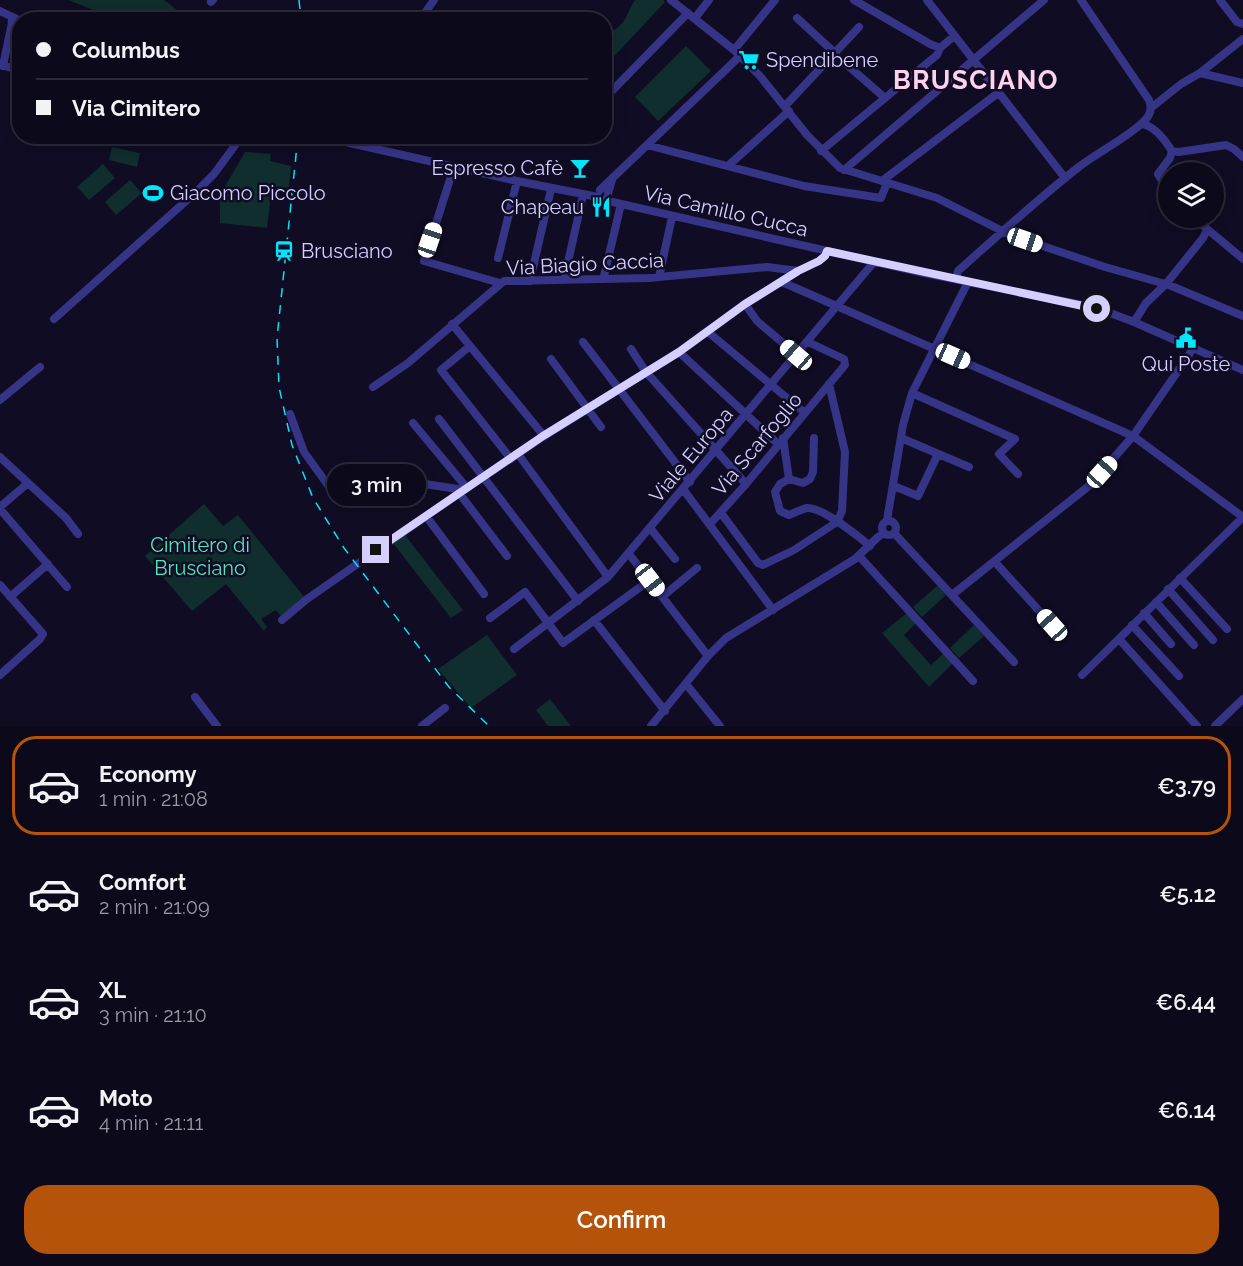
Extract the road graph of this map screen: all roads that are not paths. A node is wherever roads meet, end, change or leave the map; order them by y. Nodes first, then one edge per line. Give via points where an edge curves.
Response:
1 (671, 0) edge
2 (708, 0) edge
3 (776, 0) edge
4 (854, 0) edge
5 (1044, 0) edge
6 (1081, 0) edge
7 (1220, 0) edge
8 (932, 2) edge
9 (691, 15) junction
10 (796, 18) dead end
11 (1243, 24) edge
12 (859, 27) dead end
13 (12, 29) edge
14 (954, 36) junction
15 (1243, 39) edge
16 (940, 48) junction
17 (737, 53) junction
18 (836, 54) junction
19 (974, 60) junction
20 (846, 64) dead end
21 (2, 65) edge
22 (1200, 73) junction
23 (1243, 83) edge
24 (612, 91) edge
25 (998, 93) junction
26 (885, 98) junction
27 (1151, 108) junction
28 (787, 109) junction
29 (1141, 124) junction
30 (236, 144) edge
31 (354, 144) edge
32 (647, 145) junction
33 (821, 150) junction
34 (1172, 151) junction
35 (1243, 157) edge
36 (1167, 162) edge
37 (729, 165) junction
38 (454, 167) junction
39 (844, 170) junction
40 (1065, 178) junction
41 (517, 181) junction
42 (884, 182) junction
43 (551, 189) junction
44 (583, 195) junction
45 (607, 197) junction
46 (672, 217) junction
47 (1207, 230) joint
48 (1002, 231) junction
49 (827, 251) junction
50 (498, 258) dead end
51 (1243, 260) edge
52 (874, 262) junction
53 (798, 271) junction
54 (604, 276) dead end
55 (659, 278) junction
56 (956, 279) junction
57 (564, 280) junction
58 (530, 281) junction
59 (782, 282) junction
60 (968, 282) junction
61 (500, 283) junction
62 (1166, 284) junction
63 (745, 304) junction
64 (837, 307) junction
65 (1243, 316) edge
66 (54, 319) dead end
67 (1134, 322) junction
68 (452, 324) junction
69 (708, 332) junction
70 (583, 342) dead end
71 (808, 342) junction
72 (470, 346) junction
73 (933, 348) junction
74 (1192, 348) junction
75 (631, 349) dead end
76 (679, 352) junction
77 (796, 355) junction
78 (551, 359) dead end
79 (40, 367) dead end
80 (1243, 370) edge
81 (646, 372) junction
82 (829, 384) junction
83 (771, 385) junction
84 (373, 387) dead end
85 (619, 389) junction
86 (912, 393) junction
87 (0, 400) edge
88 (588, 409) junction
89 (805, 413) junction
90 (290, 414) dead end
91 (746, 415) junction
92 (439, 419) dead end
93 (413, 423) dead end
94 (601, 427) dead end
95 (543, 436) junction
96 (1133, 436) junction
97 (814, 438) dead end
98 (901, 438) junction
99 (781, 441) junction
100 (717, 449) junction
101 (938, 454) junction
102 (0, 457) edge
103 (514, 457) junction
104 (969, 467) dead end
105 (1018, 474) dead end
106 (484, 477) junction
107 (789, 479) junction
108 (690, 482) junction
109 (28, 483) junction
110 (746, 484) junction
111 (894, 486) junction
112 (683, 489) junction
113 (463, 490) junction
114 (0, 508) edge
115 (721, 513) junction
116 (426, 516) junction
117 (1243, 517) edge
118 (887, 520) junction
119 (837, 522) junction
120 (710, 524) junction
121 (650, 528) junction
122 (894, 533) junction
123 (78, 534) dead end
124 (884, 534) junction
125 (870, 546) junction
126 (630, 554) junction
127 (507, 556) dead end
128 (859, 556) junction
129 (675, 559) dead end
130 (995, 562) junction
131 (48, 564) junction
132 (697, 568) dead end
133 (608, 577) junction
134 (1180, 578) junction
135 (650, 580) junction
136 (0, 585) edge
137 (67, 587) dead end
138 (1168, 590) junction
139 (484, 594) dead end
140 (952, 595) junction
141 (10, 597) junction
142 (662, 597) junction
143 (578, 601) junction
144 (1156, 602) junction
145 (773, 610) junction
146 (1144, 613) junction
147 (490, 618) dead end
148 (282, 620) dead end
149 (594, 620) junction
150 (548, 624) junction
151 (1052, 625) dead end
152 (1132, 625) junction
153 (1227, 629) dead end
154 (1119, 639) junction
155 (1213, 640) dead end
156 (1171, 644) dead end
157 (1194, 645) dead end
158 (514, 649) dead end
159 (708, 656) junction
160 (1014, 662) dead end
161 (0, 675) edge
162 (1082, 675) dead end
163 (1179, 676) dead end
164 (974, 681) dead end
165 (686, 684) junction
166 (195, 698) dead end
167 (1243, 699) edge
168 (445, 708) dead end
169 (665, 711) junction
170 (217, 726) edge
171 (422, 726) edge
172 (651, 726) edge
173 (720, 726) edge
174 (1197, 726) edge
175 (1215, 726) edge

1 - 9 street
2 - 9 street
3 - 17 street
4 - 16 street
5 - 19 street
6 - 27 street
7 - 11 street
8 - 14 street
9 - 17 street
9 - 24 street
10 - 18 street
12 - 18 street
13 - 21 street
14 - 16 street
14 - 19 street
15 - 22 street
16 - 26 street via 937,55
17 - 28 street
17 - 32 street
18 - 28 street
19 - 25 street
19 - 39 street
20 - 26 street
22 - 23 street
22 - 27 street
25 - 40 street
25 - 42 street
26 - 33 street
27 - 29 street
28 - 33 street
28 - 37 street
29 - 34 street via 1147,124
29 - 40 street
30 - 66 street via 196,192
31 - 38 street, Via Camillo Cucca
32 - 37 street
32 - 45 street via 612,180
33 - 39 street
34 - 35 street via 1226,145
34 - 36 street
37 - 42 street via 804,186 880,198
38 - 41 street, Via Camillo Cucca
38 - 61 street via 424,261
39 - 42 street
40 - 48 street
41 - 43 street, Via Camillo Cucca
41 - 50 street
42 - 48 street via 937,198
43 - 44 street, Via Camillo Cucca
43 - 58 street
44 - 45 street, Via Camillo Cucca
44 - 57 street
45 - 46 street, Via Camillo Cucca
45 - 54 street
46 - 49 street, Via Camillo Cucca
46 - 55 street
47 - 51 street
47 - 62 street
48 - 56 street via 958,272
48 - 62 street
49 - 52 street, Via Camillo Cucca
49 - 53 street via 819,261
52 - 56 street, Via Camillo Cucca
52 - 64 street, Viale Europa
53 - 55 street, Via Biagio Caccia via 751,268
53 - 59 street
55 - 57 street, Via Biagio Caccia
56 - 60 street, Via Camillo Cucca
57 - 58 street, Via Biagio Caccia
58 - 61 street, Via Biagio Caccia
59 - 63 street
59 - 64 street
60 - 67 street, Via Camillo Cucca via 1097,309
60 - 73 street
61 - 68 street, Via Biagio Caccia
62 - 65 street
62 - 67 street via 1146,303
63 - 69 street
63 - 77 street via 757,321
64 - 71 street, Viale Europa
64 - 73 street
67 - 74 street, Via Camillo Cucca
68 - 72 street
68 - 84 street, Via Biagio Caccia via 408,363
69 - 76 street
69 - 83 street
70 - 85 street
71 - 77 street, Viale Europa
71 - 82 street, Via Scarfoglio via 845,362
72 - 95 street
72 - 103 street via 441,370
73 - 86 street
73 - 96 street
74 - 80 street, Via Camillo Cucca
74 - 96 street
75 - 81 street
76 - 81 street
76 - 91 street
77 - 83 street, Viale Europa
78 - 88 street
79 - 87 street
81 - 85 street
81 - 100 street
82 - 89 street, Via Scarfoglio
82 - 119 street via 845,452 842,511
83 - 89 street
83 - 91 street, Viale Europa
85 - 88 street
85 - 108 street
86 - 98 street
86 - 105 street via 1016,439 999,454
88 - 94 street
88 - 95 street
89 - 99 street, Via Scarfoglio
90 - 113 street via 304,452 334,490 425,484
91 - 99 street
91 - 100 street, Viale Europa
92 - 106 street
93 - 113 street
95 - 103 street
96 - 117 street
96 - 130 street via 1090,485
97 - 107 street via 810,479 803,483
98 - 101 street
98 - 111 street
99 - 107 street
99 - 110 street, Via Scarfoglio
100 - 108 street, Viale Europa
100 - 110 street
101 - 104 street
101 - 111 street via 918,496
102 - 109 street
103 - 106 street
103 - 133 street
106 - 113 street
106 - 143 street
107 - 119 street via 775,492 780,511 789,515 813,508
108 - 112 street, Viale Europa
109 - 114 street
109 - 123 street
110 - 115 street, Via Scarfoglio
111 - 118 street
112 - 120 street
112 - 121 street, Viale Europa
113 - 116 street
113 - 127 street
114 - 131 street
115 - 119 street via 763,565
115 - 120 street, Via Scarfoglio
116 - 139 street
116 - 148 street
117 - 134 street
118 - 122 street via 896,524
118 - 124 street via 882,525
119 - 125 street
120 - 145 street
121 - 126 street, Viale Europa
121 - 129 street
122 - 124 street
122 - 140 street
124 - 125 street
125 - 128 street
126 - 133 street, Viale Europa
126 - 135 street
128 - 145 street
128 - 164 street
130 - 140 street
130 - 151 street
131 - 137 street
131 - 141 street
132 - 142 street
133 - 143 street, Viale Europa
134 - 138 street
134 - 153 street
135 - 142 street
135 - 149 street
136 - 141 street
138 - 144 street
138 - 155 street
140 - 160 street
141 - 161 street via 43,634
142 - 159 street
143 - 150 street, Viale Europa
144 - 146 street
144 - 157 street
145 - 159 street via 726,638
146 - 152 street
146 - 156 street
147 - 150 street via 525,592
149 - 150 street via 563,643
149 - 169 street
150 - 158 street, Viale Europa
152 - 154 street
152 - 163 street
154 - 162 street
154 - 174 street
159 - 165 street
165 - 169 street
165 - 173 street
166 - 170 street
167 - 175 street
168 - 171 street
169 - 172 street

